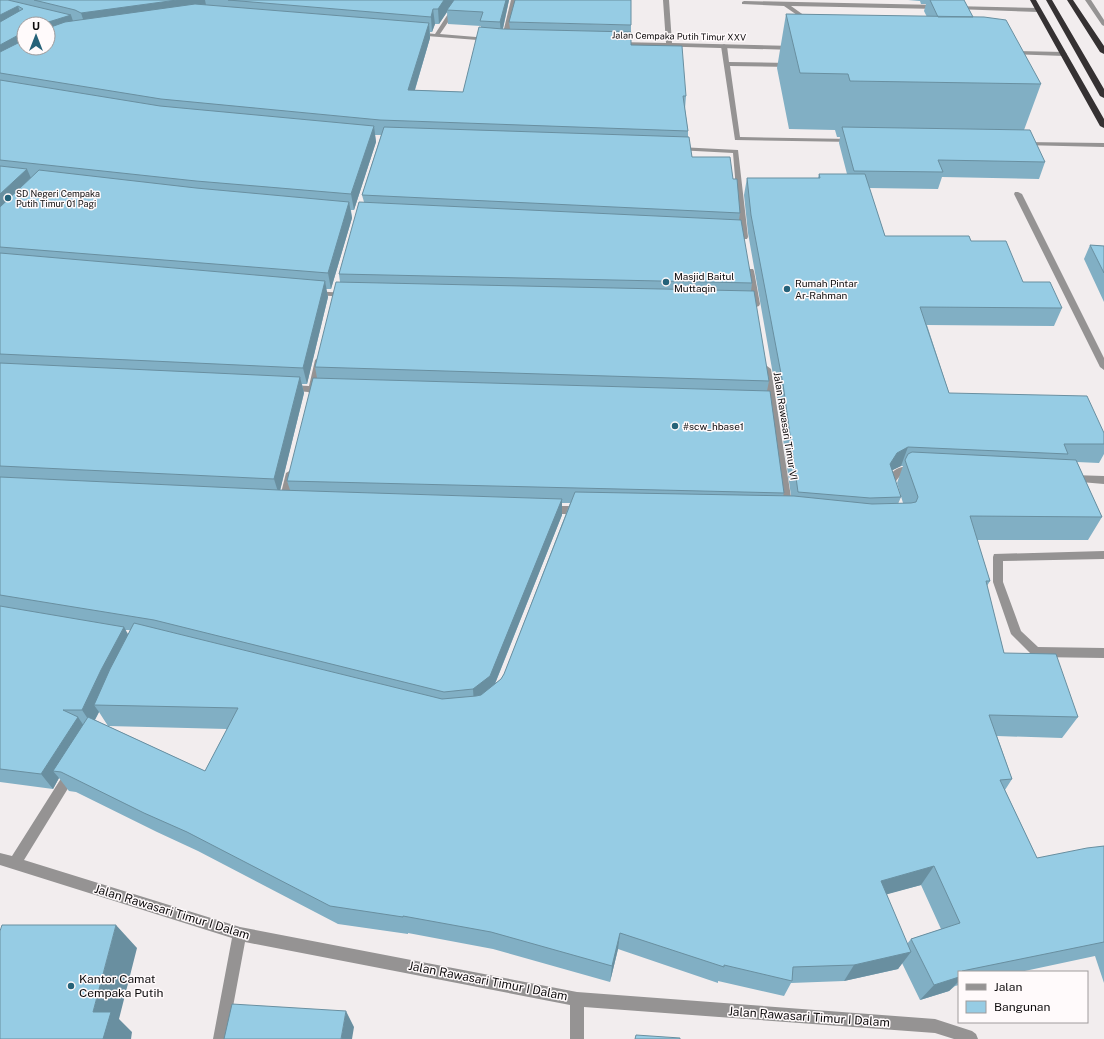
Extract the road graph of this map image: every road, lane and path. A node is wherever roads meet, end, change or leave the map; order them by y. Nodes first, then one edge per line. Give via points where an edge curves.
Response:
1 (460, 0) edge
2 (514, 0) edge
3 (666, 0) edge
4 (970, 0) edge
5 (1033, 0) edge
6 (1049, 0) edge
7 (1070, 0) edge
8 (1077, 0) edge
9 (1088, 0) edge
10 (744, 3) dead end
11 (784, 3) junction
12 (881, 3) edge
13 (973, 7) junction
14 (1038, 10) junction
15 (816, 24) edge
16 (1104, 24) edge
17 (412, 34) edge
18 (436, 36) junction
19 (504, 41) junction
20 (512, 41) edge
21 (614, 44) edge
22 (669, 45) junction
23 (724, 46) junction
24 (1104, 46) edge
25 (802, 48) edge
26 (1104, 52) edge
27 (1006, 53) edge
28 (1064, 54) junction
29 (726, 64) junction
30 (796, 65) edge
31 (1104, 96) edge
32 (1104, 126) edge
33 (857, 141) edge
34 (1016, 144) edge
35 (1104, 145) edge
36 (673, 149) edge
37 (1018, 194) dead end
38 (746, 247) edge
39 (748, 262) edge
40 (303, 292) edge
41 (359, 295) edge
42 (754, 308) edge
43 (321, 353) edge
44 (765, 358) edge
45 (1104, 367) edge
46 (281, 388) edge
47 (336, 390) edge
48 (311, 393) junction
49 (294, 464) edge
50 (925, 471) edge
51 (1066, 478) edge
52 (1104, 480) edge
53 (894, 496) edge
54 (284, 501) edge
55 (538, 509) edge
56 (570, 510) junction
57 (593, 511) edge
58 (788, 514) edge
59 (564, 524) edge
60 (1104, 555) edge
61 (1104, 653) edge
62 (76, 766) edge
63 (0, 859) edge
64 (15, 864) junction
65 (240, 934) junction
66 (577, 998) junction
67 (220, 1039) edge
68 (577, 1039) edge
69 (971, 1039) edge

1 - 18 street
2 - 19 street
3 - 22 street
4 - 13 street
5 - 14 highway
6 - 31 highway
7 - 26 highway
8 - 24 highway
9 - 16 street
10 - 11 street
11 - 12 street
11 - 15 street via 803,18
12 - 13 street
13 - 14 street
14 - 28 highway
17 - 18 street
18 - 19 street
19 - 20 street
21 - 22 street, Jalan Cempaka Putih Timur XXV
22 - 23 street, Jalan Cempaka Putih Timur XXV
23 - 25 street, Jalan Cempaka Putih Timur XXV
23 - 29 street
27 - 28 street
28 - 32 highway
29 - 30 street
29 - 33 street via 737,139
34 - 35 street via 1030,141
36 - 38 street via 736,151 739,233
37 - 45 street
39 - 42 street
40 - 41 street
43 - 48 street
44 - 58 street, Jalan Rawasari Timur VI via 769,403
46 - 48 street
47 - 48 street
49 - 54 street
50 - 53 street via 901,470 895,474 890,483
51 - 52 street
55 - 56 street
56 - 57 street
56 - 59 street
60 - 61 street via 998,557 998,582 1016,634 1036,652
62 - 64 street
63 - 64 street, Jalan Rawasari Timur I Dalam
64 - 65 street, Jalan Rawasari Timur I Dalam
65 - 66 street, Jalan Rawasari Timur I Dalam
65 - 67 street
66 - 68 street
66 - 69 street, Jalan Rawasari Timur I Dalam via 934,1026

